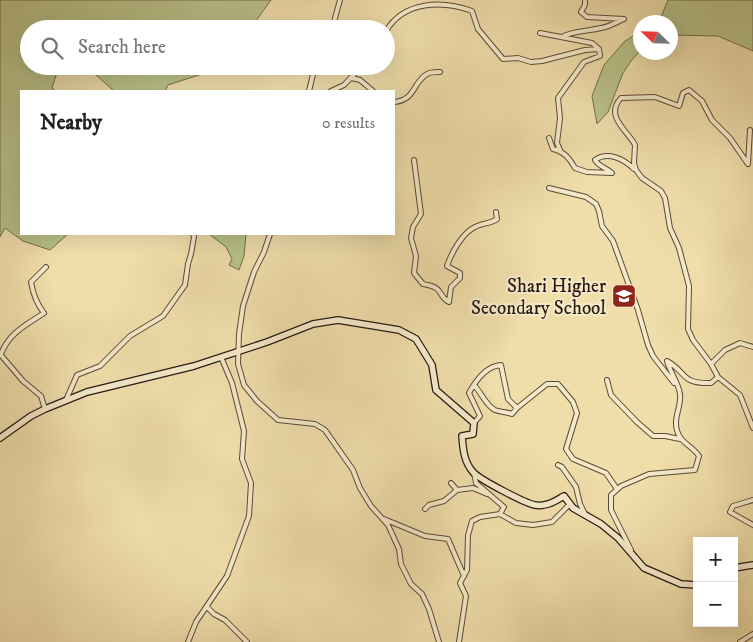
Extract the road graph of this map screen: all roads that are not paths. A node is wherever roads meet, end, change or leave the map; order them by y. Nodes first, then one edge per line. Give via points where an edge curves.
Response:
1 (340, 0) edge
2 (585, 0) edge
3 (334, 20) edge
4 (395, 20) edge
5 (540, 33) dead end
6 (562, 37) junction
7 (599, 49) junction
8 (440, 72) dead end
9 (313, 75) edge
10 (354, 75) edge
11 (351, 78) junction
12 (309, 90) edge
13 (334, 90) edge
14 (372, 90) edge
15 (395, 102) edge
16 (549, 138) dead end
17 (753, 141) edge
18 (560, 150) junction
19 (414, 160) dead end
20 (636, 170) junction
21 (549, 188) dead end
22 (496, 212) dead end
23 (193, 235) edge
24 (270, 235) edge
25 (46, 267) dead end
26 (753, 347) edge
27 (238, 351) junction
28 (1, 354) edge
29 (221, 357) junction
30 (711, 364) junction
31 (718, 377) junction
32 (608, 380) dead end
33 (474, 385) junction
34 (677, 386) junction
35 (66, 400) junction
36 (517, 408) junction
37 (45, 409) junction
38 (474, 423) junction
39 (753, 428) edge
40 (0, 438) edge
41 (680, 439) junction
42 (558, 465) dead end
43 (474, 473) junction
44 (451, 484) dead end
45 (617, 489) junction
46 (457, 490) junction
47 (493, 497) junction
48 (753, 500) edge
49 (570, 504) junction
50 (424, 509) dead end
51 (500, 514) junction
52 (587, 516) junction
53 (382, 519) junction
54 (753, 525) edge
55 (634, 557) junction
56 (753, 565) edge
57 (738, 567) edge
58 (464, 576) junction
59 (693, 585) edge
60 (207, 606) junction
61 (753, 634) edge
62 (188, 642) edge
63 (247, 642) edge
64 (439, 642) edge
65 (460, 642) edge
66 (740, 642) edge

1 - 3 street
2 - 6 street via 580,12 587,17 624,19 604,28
4 - 7 street via 414,6 457,6 472,11 478,29 503,59 542,62
5 - 6 street
6 - 7 street via 592,43
7 - 18 street via 600,56 584,62 558,98 557,143
8 - 15 street via 428,73 411,95
9 - 12 street
10 - 11 street
11 - 13 street
11 - 14 street via 360,80
16 - 18 street via 553,149
17 - 20 street via 750,130 748,164 730,138 712,120 702,101 689,90 682,93 679,106 655,97 621,98 616,103 615,112 622,130 635,145
18 - 20 street via 575,168 587,172 612,173 595,160 609,156 625,160
19 - 22 street via 421,214 411,238 416,256 414,272 423,284 440,290 445,300 449,302 451,287 460,278 460,273 447,266 450,257 470,229 492,223 497,219
20 - 30 street via 665,198 670,228 689,286 688,329
21 - 34 street via 586,197 596,204 602,226 613,241 648,345
23 - 35 street via 185,285 163,316 130,336 100,366 77,375
24 - 27 street via 248,288
25 - 28 street via 31,282 38,306 44,313 18,329
26 - 30 street via 734,344
27 - 29 street
27 - 38 street via 313,324 338,320 399,330 416,339 432,364 436,390
27 - 53 street via 244,385 257,401 278,420 316,424 325,430
28 - 37 street via 23,381 41,396
29 - 35 street
29 - 60 street via 232,384 244,432 242,459 251,483 248,516 226,576
30 - 31 street
31 - 34 street via 711,384 698,384 684,377 674,364 667,361
31 - 39 street via 740,395
32 - 41 street via 616,401 653,436
33 - 36 street via 493,410 512,414
33 - 36 street via 484,372 501,365 508,399
33 - 38 street via 469,393 480,416
34 - 41 street via 680,395 676,426
35 - 37 street
36 - 45 street via 547,384 558,384 578,413 566,449 572,458 606,473
37 - 40 street
38 - 43 street via 472,434 462,436 464,457
41 - 45 street via 700,456 695,470 649,474
42 - 52 street via 576,487
43 - 47 street via 476,483
43 - 49 street via 535,505 549,504 564,496
44 - 46 street
45 - 55 street via 611,495 611,510
46 - 47 street via 473,488
46 - 50 street via 444,501
47 - 51 street via 504,507
48 - 54 street via 733,506 730,512
49 - 51 street via 552,522 533,526 516,523
49 - 52 street
51 - 58 street via 472,520
52 - 55 street via 601,524
53 - 58 street via 425,536 448,539
53 - 64 street via 399,549 401,564 411,584 422,594 429,609
55 - 59 street via 644,568 681,584
56 - 57 street
58 - 65 street via 460,583 466,596
60 - 62 street
60 - 63 street
61 - 66 street

